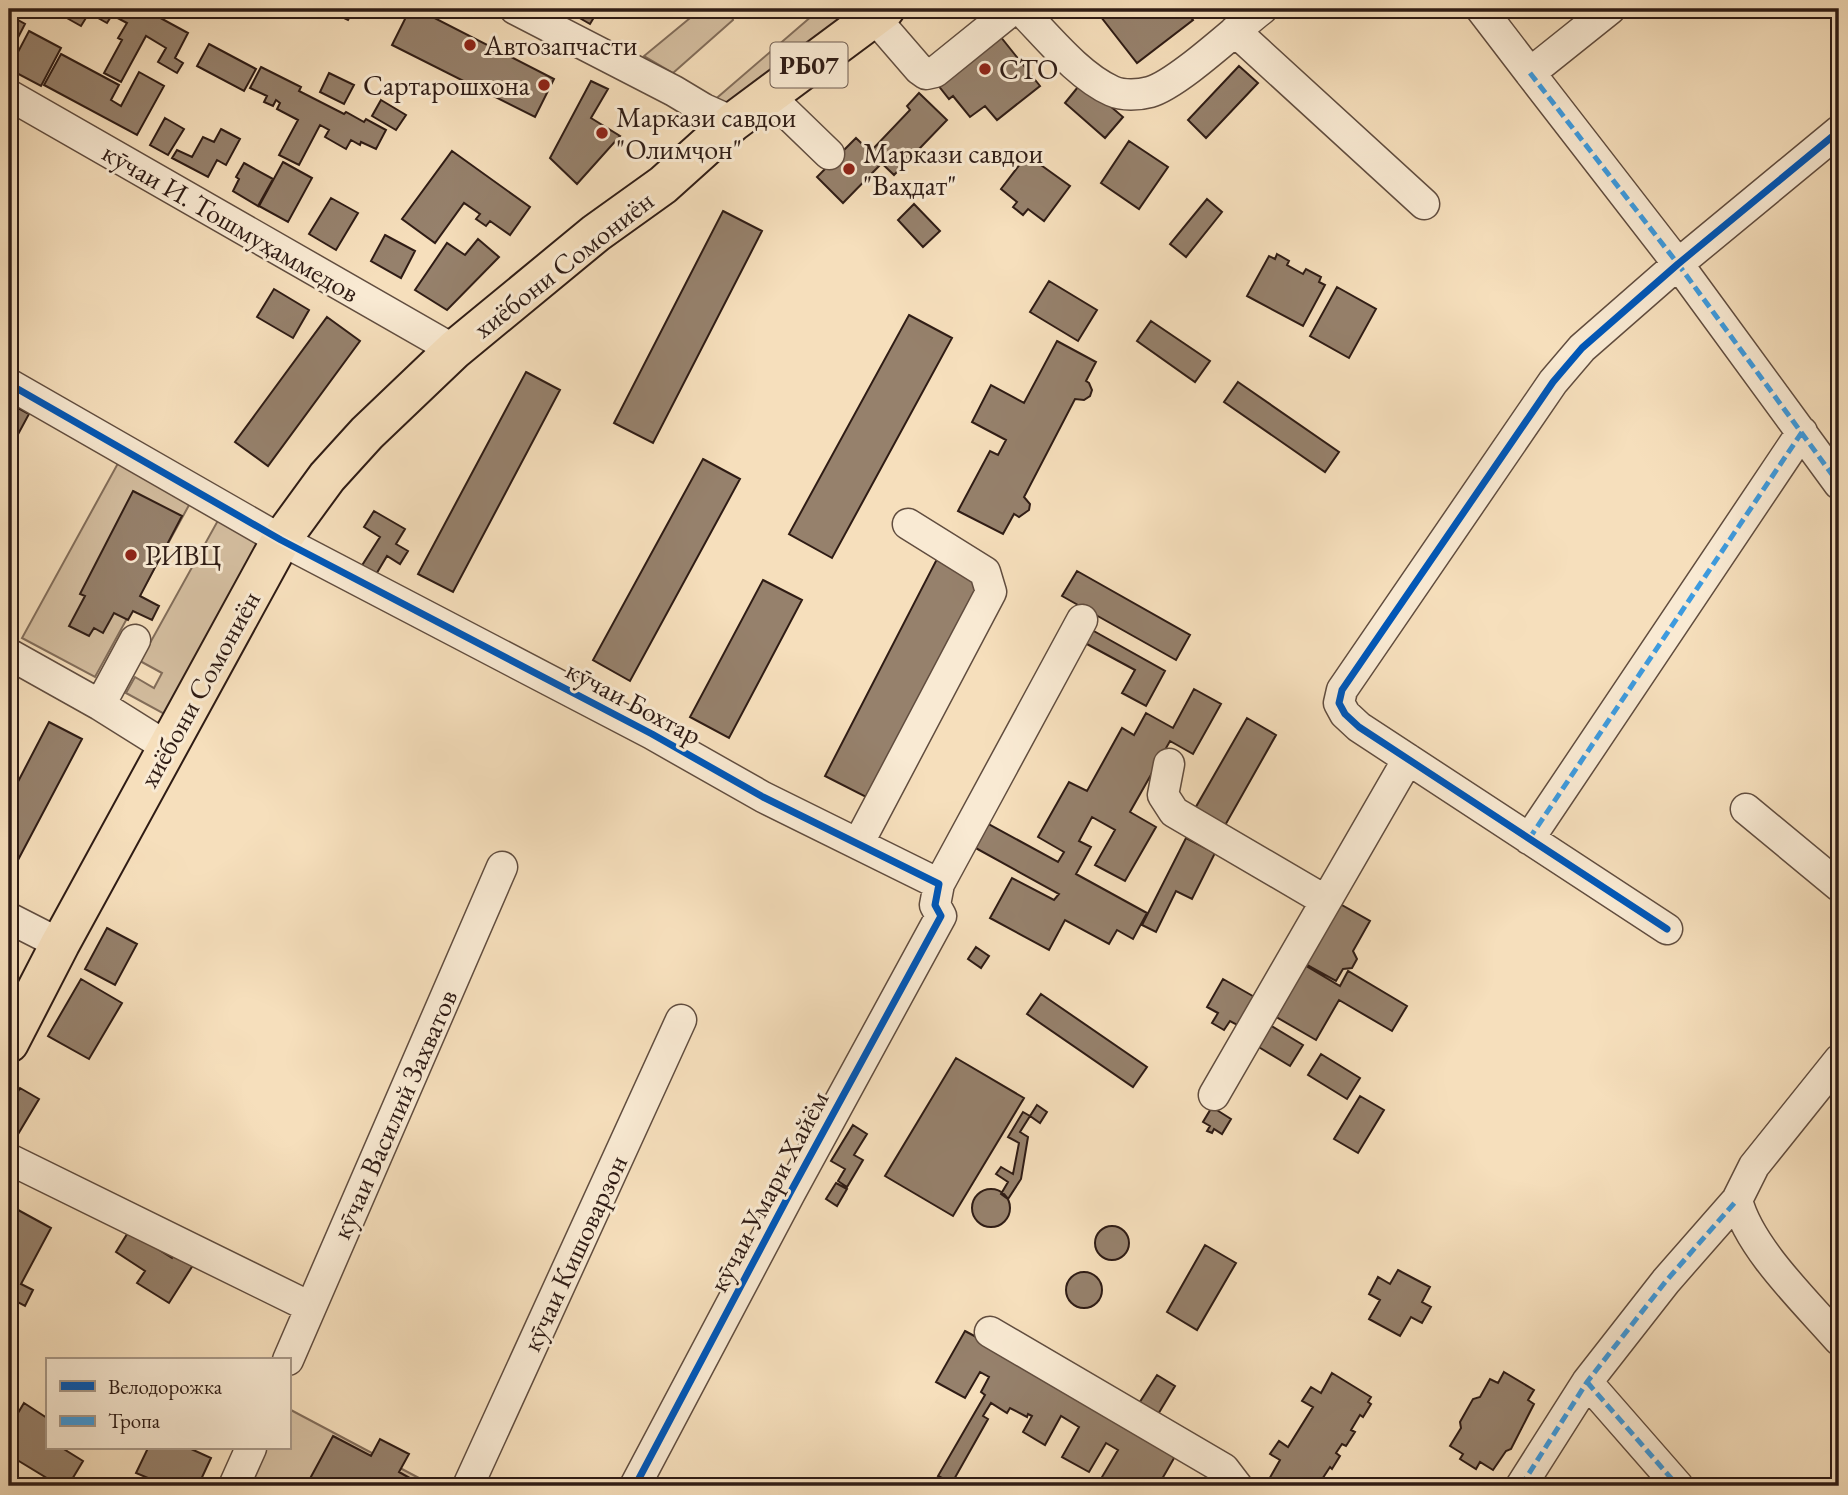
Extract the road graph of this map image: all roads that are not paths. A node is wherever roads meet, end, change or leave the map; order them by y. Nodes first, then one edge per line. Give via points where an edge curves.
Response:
1 (515, 9) edge
2 (1013, 9) edge
3 (1020, 9) edge
4 (1262, 9) edge
5 (1481, 9) edge
6 (1610, 9) edge
7 (880, 13) edge
8 (1235, 31) junction
9 (1530, 73) junction
10 (9, 95) edge
11 (768, 95) junction
12 (733, 122) junction
13 (1839, 131) edge
14 (828, 154) dead end
15 (1423, 204) dead end
16 (1678, 264) junction
17 (447, 346) junction
18 (9, 384) edge
19 (1802, 432) junction
20 (1839, 484) edge
21 (908, 524) dead end
22 (274, 536) junction
23 (1082, 620) dead end
24 (135, 640) dead end
25 (9, 654) edge
26 (100, 705) junction
27 (158, 743) junction
28 (1408, 759) junction
29 (1169, 764) dead end
30 (1746, 809) dead end
31 (1530, 839) junction
32 (858, 844) junction
33 (502, 867) dead end
34 (939, 884) junction
35 (1839, 886) edge
36 (1326, 901) junction
37 (9, 918) edge
38 (1667, 929) dead end
39 (52, 941) junction
40 (9, 1009) edge
41 (681, 1020) dead end
42 (9, 1043) edge
43 (1839, 1059) edge
44 (1214, 1096) dead end
45 (9, 1159) edge
46 (1737, 1200) junction
47 (310, 1307) junction
48 (990, 1332) dead end
49 (1839, 1340) edge
50 (289, 1358) edge
51 (1587, 1382) junction
52 (250, 1450) edge
53 (234, 1486) edge
54 (468, 1486) edge
55 (635, 1486) edge
56 (1237, 1486) edge
57 (1521, 1486) edge
58 (1678, 1486) edge

1 - 12 street
2 - 7 street via 935,72 926,74
3 - 8 street via 1094,79 1114,92 1130,95 1169,83
4 - 8 street
5 - 9 street
6 - 9 street
7 - 11 highway, РБ07
8 - 15 street
9 - 16 street
10 - 17 street, кӯчаи И. Тошмуҳаммедов
11 - 12 highway, РБ07
11 - 14 street
12 - 17 highway, хиёбони Сомониён / РБ07 via 663,185
13 - 16 street
16 - 19 street
16 - 28 street via 1582,348 1553,382 1342,690 1339,704 1345,714
17 - 22 highway, хиёбони Сомониён / РБ07
18 - 22 street, кӯчаи Бохтар
19 - 20 street
19 - 31 street
21 - 32 street via 985,572 991,592
22 - 27 highway, хиёбони Сомониён / РБ07
22 - 32 street, кӯчаи Бохтар
23 - 34 street
24 - 26 street
25 - 26 street
26 - 27 street
27 - 39 highway, хиёбони Сомониён / РБ07
28 - 31 street
28 - 36 street
29 - 36 street via 1163,795 1174,812
30 - 35 street
31 - 38 street
32 - 34 street, кӯчаи Бохтар
33 - 47 street, кӯчаи Василий Захватов
34 - 55 street, кӯчаи Умари Хайём via 936,905 942,916
36 - 44 street
37 - 39 street
39 - 40 highway, хиёбони Сомониён / РБ07
39 - 42 highway, хиёбони Сомониён / РБ07
41 - 54 street, кӯчаи Кишоварзон
43 - 46 street via 1754,1166
45 - 47 street
46 - 49 street via 1763,1251
46 - 51 street via 1666,1280
47 - 50 street, кӯчаи Василий Захватов
48 - 56 street via 1224,1469
51 - 57 street
51 - 58 street
52 - 53 street

